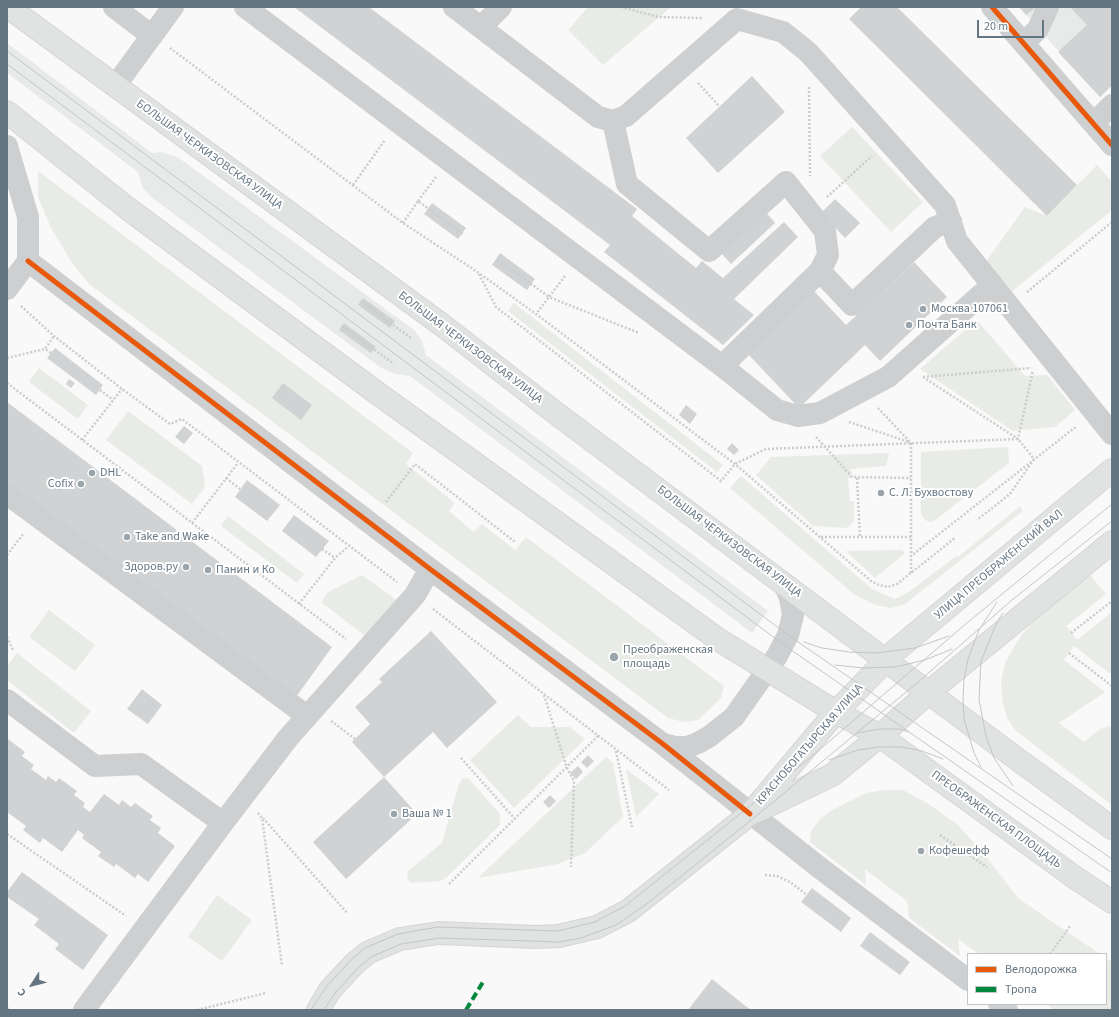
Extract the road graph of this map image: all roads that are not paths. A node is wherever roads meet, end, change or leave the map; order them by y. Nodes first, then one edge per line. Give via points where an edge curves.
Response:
1 (8, 7) edge
2 (114, 7) edge
3 (173, 7) edge
4 (245, 7) edge
5 (454, 7) edge
6 (501, 7) edge
7 (992, 7) edge
8 (1048, 7) edge
9 (481, 27) junction
10 (152, 36) junction
11 (1024, 43) junction
12 (115, 86) junction
13 (1112, 105) edge
14 (7, 112) edge
15 (613, 121) junction
16 (1094, 123) junction
17 (1112, 145) edge
18 (7, 146) edge
19 (951, 221) junction
20 (28, 261) junction
21 (820, 272) junction
22 (992, 285) junction
23 (11, 295) edge
24 (722, 366) junction
25 (1111, 431) edge
26 (1112, 470) edge
27 (7, 494) edge
28 (1112, 542) edge
29 (430, 569) junction
30 (784, 583) junction
31 (886, 660) junction
32 (766, 670) junction
33 (929, 692) junction
34 (7, 700) edge
35 (836, 712) junction
36 (317, 717) junction
37 (880, 736) junction
38 (663, 744) junction
39 (750, 814) junction
40 (223, 823) junction
41 (1112, 828) edge
42 (1112, 902) edge
43 (967, 979) edge
44 (84, 1010) edge
45 (318, 1010) edge

1 - 12 main road, БОЛЬШАЯ ЧЕРКИЗОВСКАЯ УЛИЦА
2 - 10 street
3 - 10 street
4 - 24 street
5 - 9 street
6 - 9 street
7 - 11 street
8 - 11 street via 1038,29
9 - 15 street via 598,118
10 - 12 street
11 - 16 street
12 - 30 main road, БОЛЬШАЯ ЧЕРКИЗОВСКАЯ УЛИЦА via 442,325
13 - 16 street
14 - 32 main road via 127,208 373,390 719,640
15 - 19 street via 626,116 737,19 783,32 808,52 946,205
15 - 21 street via 627,184 709,251 786,182 825,231 828,255
16 - 17 street
18 - 20 street via 28,217
19 - 21 street via 935,227 852,305
19 - 22 street via 957,241
20 - 23 street
20 - 29 street
21 - 24 street
22 - 24 street via 888,377 820,413 798,416 777,410
22 - 25 street
26 - 31 main road, УЛИЦА ПРЕОБРАЖЕНСКИЙ ВАЛ
27 - 36 street
28 - 33 main road
29 - 36 street via 415,596 364,653
29 - 38 street
30 - 31 main road, БОЛЬШАЯ ЧЕРКИЗОВСКАЯ УЛИЦА
30 - 32 street via 793,615 784,645
31 - 33 main road, БОЛЬШАЯ ЧЕРКИЗОВСКАЯ УЛИЦА
31 - 35 main road, КРАСНОБОГАТЫРСКАЯ УЛИЦА
32 - 35 main road
32 - 38 street via 734,717 710,736 687,747
33 - 37 main road, КРАСНОБОГАТЫРСКАЯ УЛИЦА
33 - 41 main road
34 - 40 street via 95,766 141,764
35 - 37 main road
35 - 39 main road, КРАСНОБОГАТЫРСКАЯ УЛИЦА
36 - 40 street via 243,797
37 - 39 main road, КРАСНОБОГАТЫРСКАЯ УЛИЦА via 832,775
37 - 42 main road, ПРЕОБРАЖЕНСКАЯ ПЛОЩАДЬ
38 - 39 street
39 - 43 street
39 - 45 main road, КРАСНОБОГАТЫРСКАЯ УЛИЦА via 645,899 597,927 559,936 439,933 400,939 375,949 355,963 338,980
40 - 44 street

